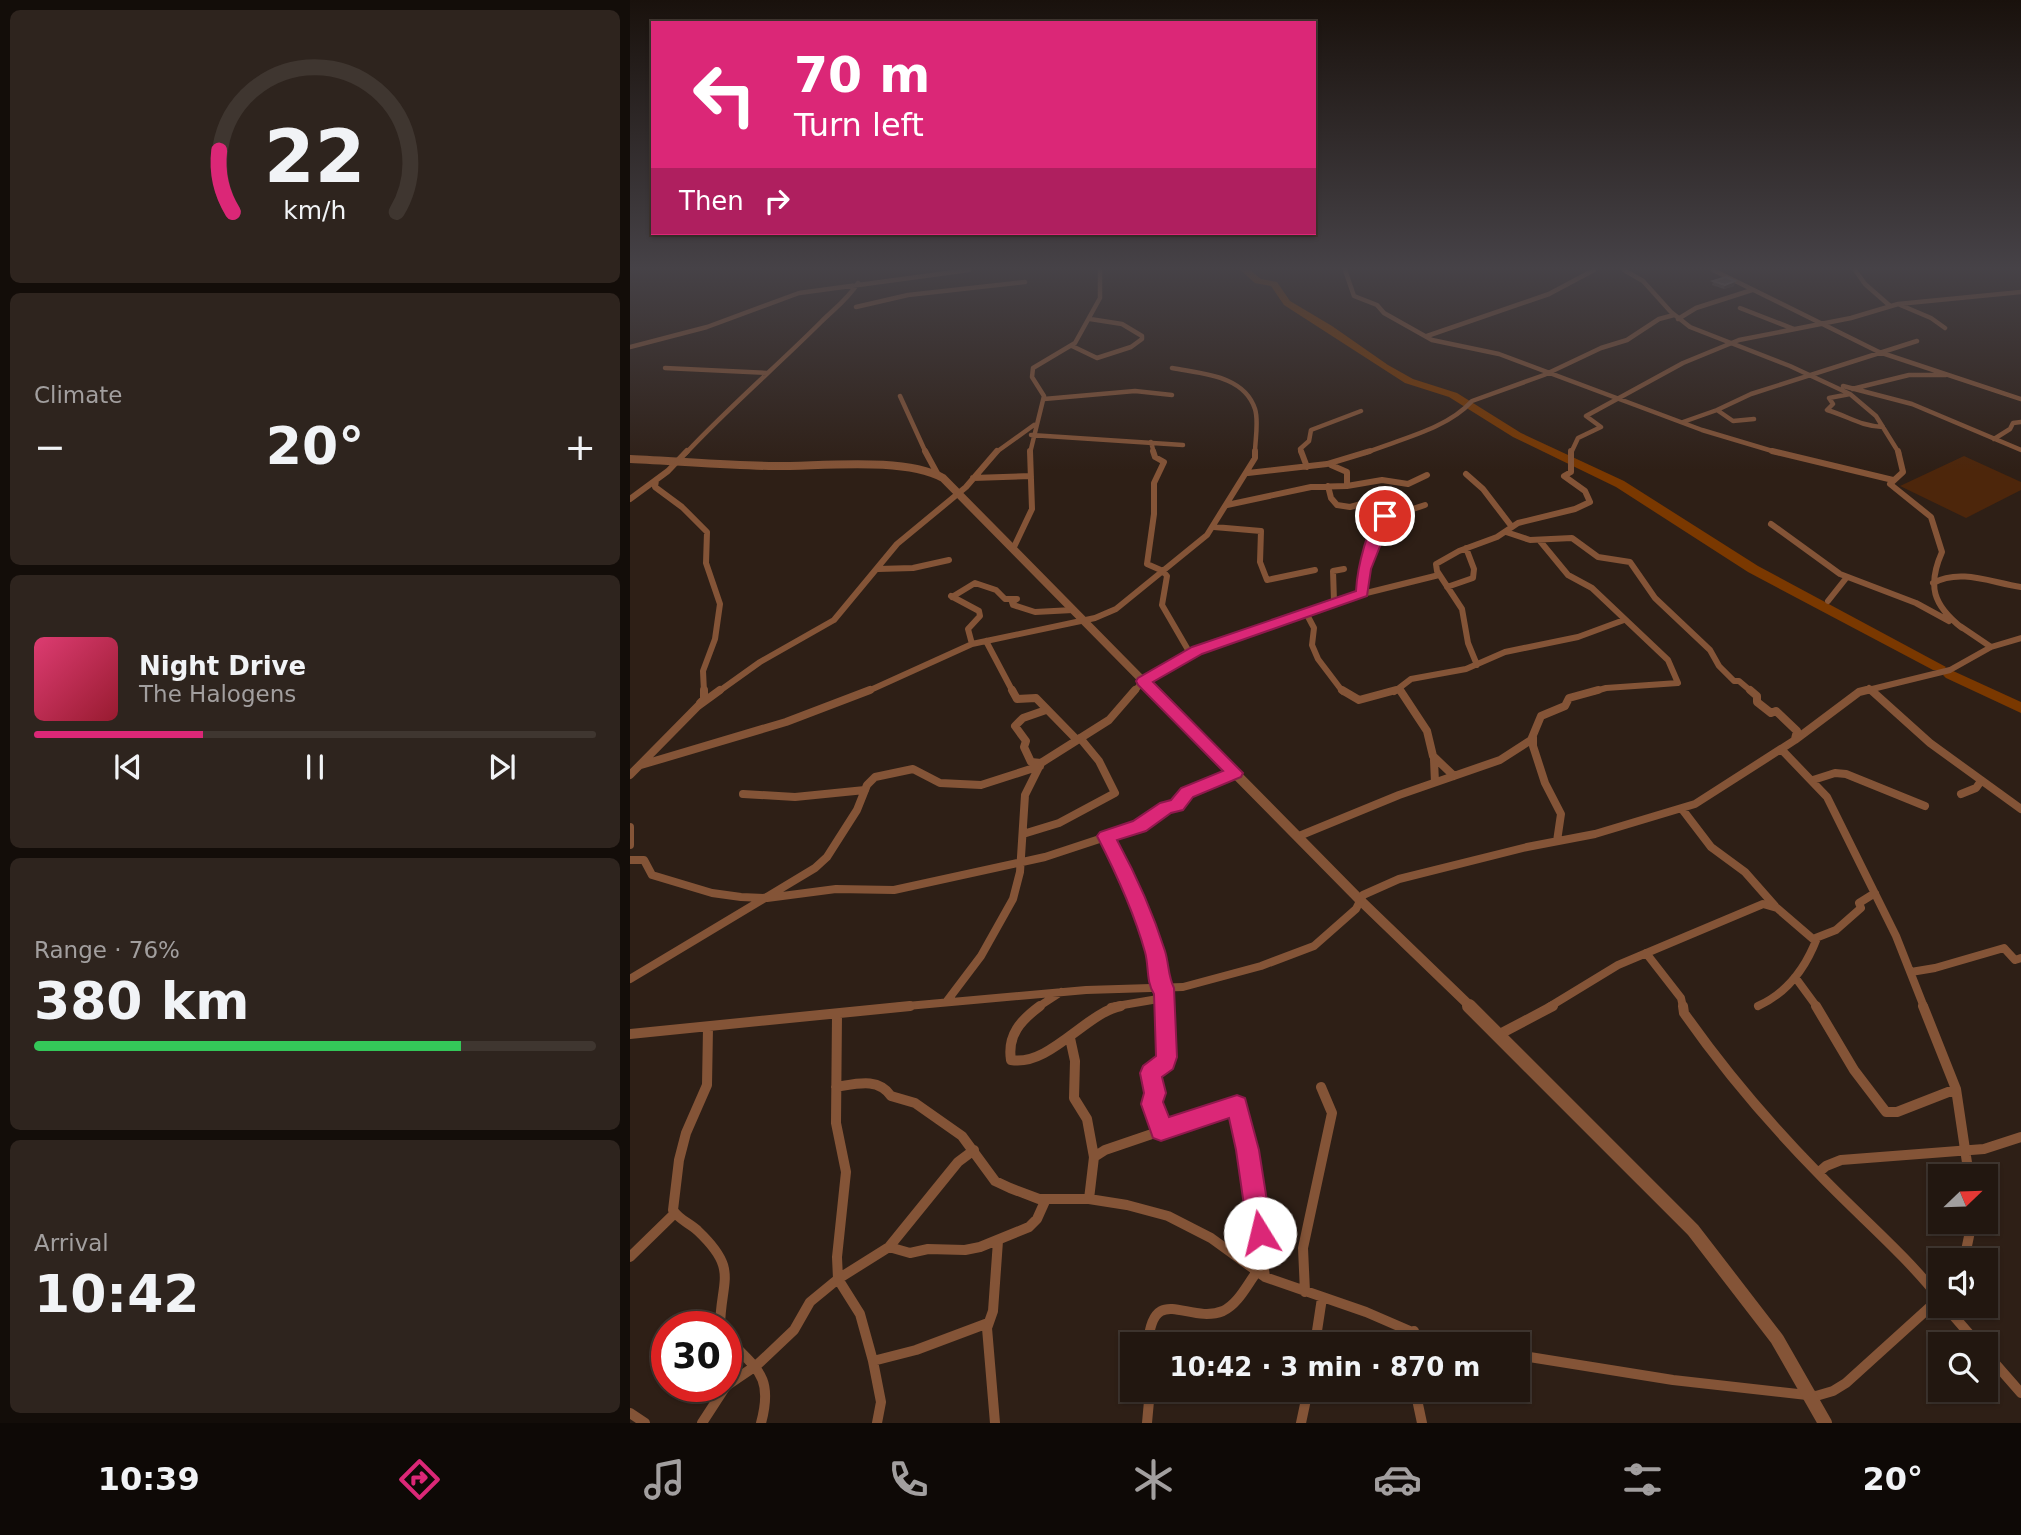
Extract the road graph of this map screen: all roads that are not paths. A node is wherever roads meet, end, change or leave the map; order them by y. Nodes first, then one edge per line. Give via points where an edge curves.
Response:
1 (671, 336) edge
2 (808, 336) edge
3 (1078, 336) edge
4 (1142, 336) edge
5 (1632, 336) edge
6 (1716, 336) edge
7 (1759, 336) edge
8 (1847, 336) edge
9 (1427, 337) joint
10 (1917, 341) dead end
11 (1732, 342) junction
12 (1072, 346) junction
13 (630, 347) edge
14 (1430, 348) dead end
15 (1879, 352) junction
16 (665, 368) dead end
17 (1172, 368) dead end
18 (767, 373) junction
19 (1547, 374) junction
20 (1813, 375) junction
21 (1948, 375) junction
22 (1851, 392) junction
23 (2021, 393) edge
24 (1172, 395) dead end
25 (2009, 395) junction
26 (900, 397) dead end
27 (1618, 398) junction
28 (1044, 399) junction
29 (2021, 399) edge
30 (1717, 410) junction
31 (1361, 411) dead end
32 (1754, 419) dead end
33 (1683, 422) junction
34 (2021, 422) edge
35 (1034, 425) junction
36 (1883, 427) junction
37 (1031, 435) junction
38 (1994, 439) junction
39 (1151, 442) junction
40 (1183, 445) dead end
41 (2021, 450) edge
42 (630, 459) edge
43 (657, 461) junction
44 (676, 462) junction
45 (1327, 464) junction
46 (1307, 467) junction
47 (1248, 473) junction
48 (1466, 474) dead end
49 (938, 475) junction
50 (1427, 475) dead end
51 (1031, 476) junction
52 (973, 478) junction
53 (657, 479) junction
54 (1893, 480) junction
55 (1328, 486) junction
56 (1347, 486) junction
57 (958, 493) junction
58 (630, 499) edge
59 (1373, 501) dead end
60 (1227, 505) junction
61 (1425, 505) dead end
62 (1771, 524) dead end
63 (1214, 527) junction
64 (1509, 529) junction
65 (1540, 541) junction
66 (1466, 548) junction
67 (1013, 549) junction
68 (949, 559) dead end
69 (878, 569) junction
70 (1344, 569) dead end
71 (1315, 570) dead end
72 (1163, 571) junction
73 (1439, 575) junction
74 (1847, 577) junction
75 (1933, 583) junction
76 (1447, 587) junction
77 (2021, 587) edge
78 (1362, 593) junction
79 (1334, 601) junction
80 (1828, 601) dead end
81 (1073, 610) junction
82 (1305, 611) junction
83 (1624, 620) junction
84 (1083, 621) junction
85 (1962, 628) junction
86 (2021, 638) edge
87 (986, 641) junction
88 (972, 644) junction
89 (1991, 647) junction
90 (1191, 655) junction
91 (1477, 665) junction
92 (1143, 681) junction
93 (1869, 688) junction
94 (1399, 689) junction
95 (698, 706) junction
96 (1046, 710) junction
97 (1533, 736) junction
98 (1079, 739) junction
99 (1795, 740) junction
100 (1781, 749) junction
101 (1433, 756) junction
102 (1041, 764) junction
103 (641, 765) junction
104 (1235, 773) junction
105 (630, 775) edge
106 (1454, 776) junction
107 (1813, 780) junction
108 (1981, 780) junction
109 (1435, 782) junction
110 (865, 790) junction
111 (743, 794) dead end
112 (1961, 794) dead end
113 (1925, 806) dead end
114 (1682, 809) junction
115 (2021, 810) edge
116 (630, 827) edge
117 (1023, 834) junction
118 (1106, 836) junction
119 (1298, 836) junction
120 (1557, 841) junction
121 (630, 845) edge
122 (630, 860) edge
123 (1021, 863) junction
124 (1875, 892) junction
125 (767, 898) junction
126 (1360, 900) junction
127 (1777, 907) junction
128 (1818, 938) junction
129 (1646, 953) junction
130 (2021, 958) edge
131 (1911, 972) junction
132 (1795, 977) junction
133 (630, 979) edge
134 (1163, 991) junction
135 (1062, 992) junction
136 (947, 1001) junction
137 (1758, 1006) dead end
138 (837, 1015) junction
139 (708, 1028) junction
140 (630, 1034) edge
141 (1498, 1035) junction
142 (1070, 1038) junction
143 (836, 1087) junction
144 (1321, 1087) dead end
145 (1956, 1088) junction
146 (1161, 1130) junction
147 (2021, 1137) edge
148 (1965, 1149) junction
149 (974, 1150) junction
150 (1094, 1157) junction
151 (1967, 1164) edge
152 (1818, 1174) junction
153 (1046, 1199) junction
154 (1089, 1199) junction
155 (674, 1214) junction
156 (998, 1241) junction
157 (889, 1247) junction
158 (632, 1257) edge
159 (1261, 1275) junction
160 (838, 1279) junction
161 (1928, 1283) edge
162 (1305, 1292) junction
163 (1322, 1297) junction
164 (720, 1311) edge
165 (1928, 1313) edge
166 (1957, 1318) edge
167 (988, 1322) junction
168 (1149, 1332) edge
169 (1317, 1332) edge
170 (1401, 1332) edge
171 (1969, 1332) edge
172 (742, 1351) edge
173 (1530, 1357) edge
174 (873, 1361) junction
175 (757, 1365) junction
176 (1998, 1367) edge
177 (742, 1375) edge
178 (2021, 1394) edge
179 (1811, 1396) junction
180 (716, 1402) edge
181 (1149, 1402) edge
182 (1305, 1402) edge
183 (1418, 1402) edge
184 (630, 1413) edge
185 (645, 1423) edge
186 (702, 1423) edge
187 (761, 1423) edge
188 (877, 1423) edge
189 (995, 1423) edge
190 (1147, 1423) edge
191 (1301, 1423) edge
192 (1422, 1423) edge
193 (1825, 1423) edge

1 - 13 street
2 - 18 street
3 - 12 street
4 - 12 street via 1131,348 1097,358
5 - 19 street
6 - 11 street
7 - 11 street
8 - 15 street
9 - 14 street
9 - 19 street via 1499,354
10 - 15 street
11 - 20 street
11 - 27 street
12 - 28 street via 1033,368 1032,377
15 - 20 street
15 - 21 street
16 - 18 street
17 - 47 street via 1222,378 1243,388 1256,410 1255,458
18 - 44 street
19 - 27 street
19 - 45 street via 1472,401 1434,426
20 - 22 street
20 - 30 street
21 - 22 street via 1909,375
21 - 25 street
22 - 36 street
22 - 36 street via 1829,398 1833,404 1827,410 1862,426
22 - 38 street via 1912,404
23 - 25 street
24 - 28 street via 1135,391
25 - 29 street
26 - 49 street
27 - 33 street
27 - 64 street via 1586,416 1601,427 1579,435 1571,447 1571,472 1564,476 1585,491 1590,502
28 - 35 street
30 - 32 street via 1733,421
30 - 33 street
31 - 46 street via 1311,430 1309,441 1300,449
33 - 54 street via 1764,449
34 - 38 street
35 - 37 street
35 - 52 street via 999,448
36 - 54 street via 1899,453 1903,472
37 - 39 street
37 - 51 street
38 - 41 street
39 - 40 street
39 - 72 street via 1155,457 1164,462 1154,483 1146,561
42 - 43 street
43 - 44 street
43 - 53 street via 661,469
44 - 49 street via 896,466
44 - 53 street
45 - 46 street
45 - 56 street via 1347,472
46 - 47 street
47 - 60 street
48 - 64 street via 1483,489
49 - 57 street
50 - 56 street via 1408,484 1382,480
51 - 52 street
51 - 67 street via 1032,509
52 - 57 street
53 - 58 street
53 - 95 street via 654,487 707,532 706,563 720,604 714,642 703,671 704,699
54 - 75 street via 1891,486 1931,517 1942,552
55 - 56 street
55 - 59 street via 1337,505
55 - 60 street
57 - 67 street
57 - 69 street via 910,532
60 - 63 street
61 - 78 street via 1382,519 1364,569
62 - 74 street
63 - 71 street via 1261,531 1261,565 1267,580
63 - 72 street
64 - 65 street via 1518,539
64 - 66 street
65 - 83 street via 1568,575 1592,588
65 - 99 street via 1572,538 1598,557 1635,565 1655,598 1710,650 1726,673 1797,731
66 - 73 street via 1438,562
66 - 76 street via 1473,578
67 - 81 street
68 - 69 street via 913,568
69 - 95 street via 834,620 760,662
70 - 79 street via 1333,571
72 - 84 street via 1116,609
72 - 90 street via 1167,576 1162,605
73 - 76 street
73 - 78 street
74 - 80 street
74 - 85 street via 1916,603
75 - 77 street via 1956,577
75 - 85 street via 1939,605
76 - 91 street via 1462,609
78 - 79 street
79 - 82 street
81 - 84 street
81 - 88 street via 1028,611 1013,605 1017,599 1004,599 996,590 975,583 951,596 979,611 968,629
82 - 90 street
82 - 94 street via 1314,628 1312,645 1318,659 1345,694 1368,699
83 - 91 street via 1578,636 1505,652
83 - 97 street via 1668,660 1678,684 1606,688 1569,698 1565,706 1538,720
84 - 87 street
84 - 92 street
85 - 89 street
86 - 89 street
87 - 88 street
87 - 96 street via 998,655 1017,699 1035,698
88 - 103 street via 848,700
89 - 93 street via 1950,670
90 - 92 street
91 - 94 street via 1411,679
92 - 98 street via 1109,720
92 - 104 street
93 - 99 street via 1850,697
93 - 108 street via 1930,743
94 - 101 street via 1427,731
95 - 103 street
96 - 98 street
96 - 102 street via 1015,726 1026,741 1031,762
97 - 106 street via 1512,754
97 - 120 street via 1545,783 1561,814
98 - 102 street
98 - 117 street via 1099,761 1115,793 1059,823
99 - 100 street
100 - 107 street
100 - 114 street via 1712,795
101 - 106 street
101 - 109 street
102 - 110 street via 970,786 940,783 906,770 875,777
102 - 117 street via 1025,795
103 - 105 street
104 - 118 street via 1187,792 1177,806 1167,807 1139,826
104 - 119 street
106 - 109 street
107 - 113 street via 1846,774
107 - 124 street via 1836,814
108 - 112 street via 1976,788
108 - 115 street
109 - 119 street
110 - 111 street via 795,797
110 - 125 street via 827,857
114 - 120 street
114 - 127 street via 1712,847 1745,872
116 - 121 street
117 - 123 street
118 - 123 street
118 - 134 street via 1156,953
119 - 126 street
120 - 126 street via 1399,879 1366,892
122 - 125 street via 644,860 652,875 712,893
123 - 125 street via 894,890 836,889
123 - 136 street via 1006,912
124 - 128 street via 1840,926
124 - 131 street
125 - 133 street
126 - 134 street via 1356,909 1305,951
126 - 141 street
127 - 128 street via 1806,936
127 - 129 street via 1763,904
128 - 132 street via 1808,963
129 - 141 street
129 - 152 street via 1681,998 1684,1013 1723,1069
130 - 131 street via 2015,960 2004,948 1955,965
131 - 145 street
132 - 137 street via 1774,999
132 - 145 street via 1886,1112 1897,1112
134 - 135 street
134 - 142 street via 1108,1008
134 - 146 street via 1167,1057 1150,1073 1155,1093 1152,1104
135 - 136 street
135 - 142 street via 1033,1010 1015,1033 1009,1054 1011,1060 1023,1062
136 - 138 street
138 - 139 street
138 - 143 street
139 - 140 street
139 - 155 street via 707,1085 679,1160
141 - 179 street via 1693,1230 1777,1339
142 - 150 street via 1075,1061 1073,1098 1087,1118
143 - 149 street via 880,1085 891,1096 915,1103 933,1115
143 - 160 street via 838,1139 846,1172
144 - 162 street via 1332,1113 1303,1248
145 - 148 street
146 - 150 street
146 - 159 street via 1237,1105 1248,1150
147 - 148 street via 1984,1149
148 - 151 street
148 - 152 street via 1850,1158 1826,1166
149 - 153 street via 995,1181
149 - 157 street via 958,1162
150 - 154 street
152 - 161 street
153 - 154 street
153 - 156 street via 1029,1227
154 - 159 street via 1149,1210 1193,1226
155 - 158 street
155 - 164 street via 699,1231 721,1257 725,1290
156 - 157 street via 965,1250 910,1253
156 - 167 street via 993,1311
157 - 160 street
159 - 162 street
159 - 168 street via 1224,1311 1175,1307 1157,1314 1150,1321
160 - 174 street via 860,1314
160 - 175 street via 810,1302 794,1330
162 - 163 street
163 - 169 street
163 - 170 street
165 - 179 street via 1848,1382 1829,1393
166 - 171 street
167 - 174 street
167 - 189 street
172 - 175 street
173 - 179 street
174 - 188 street via 881,1402
175 - 177 street
175 - 187 street via 768,1387
176 - 178 street
179 - 193 street
180 - 186 street
181 - 190 street
182 - 191 street
183 - 192 street
184 - 185 street

